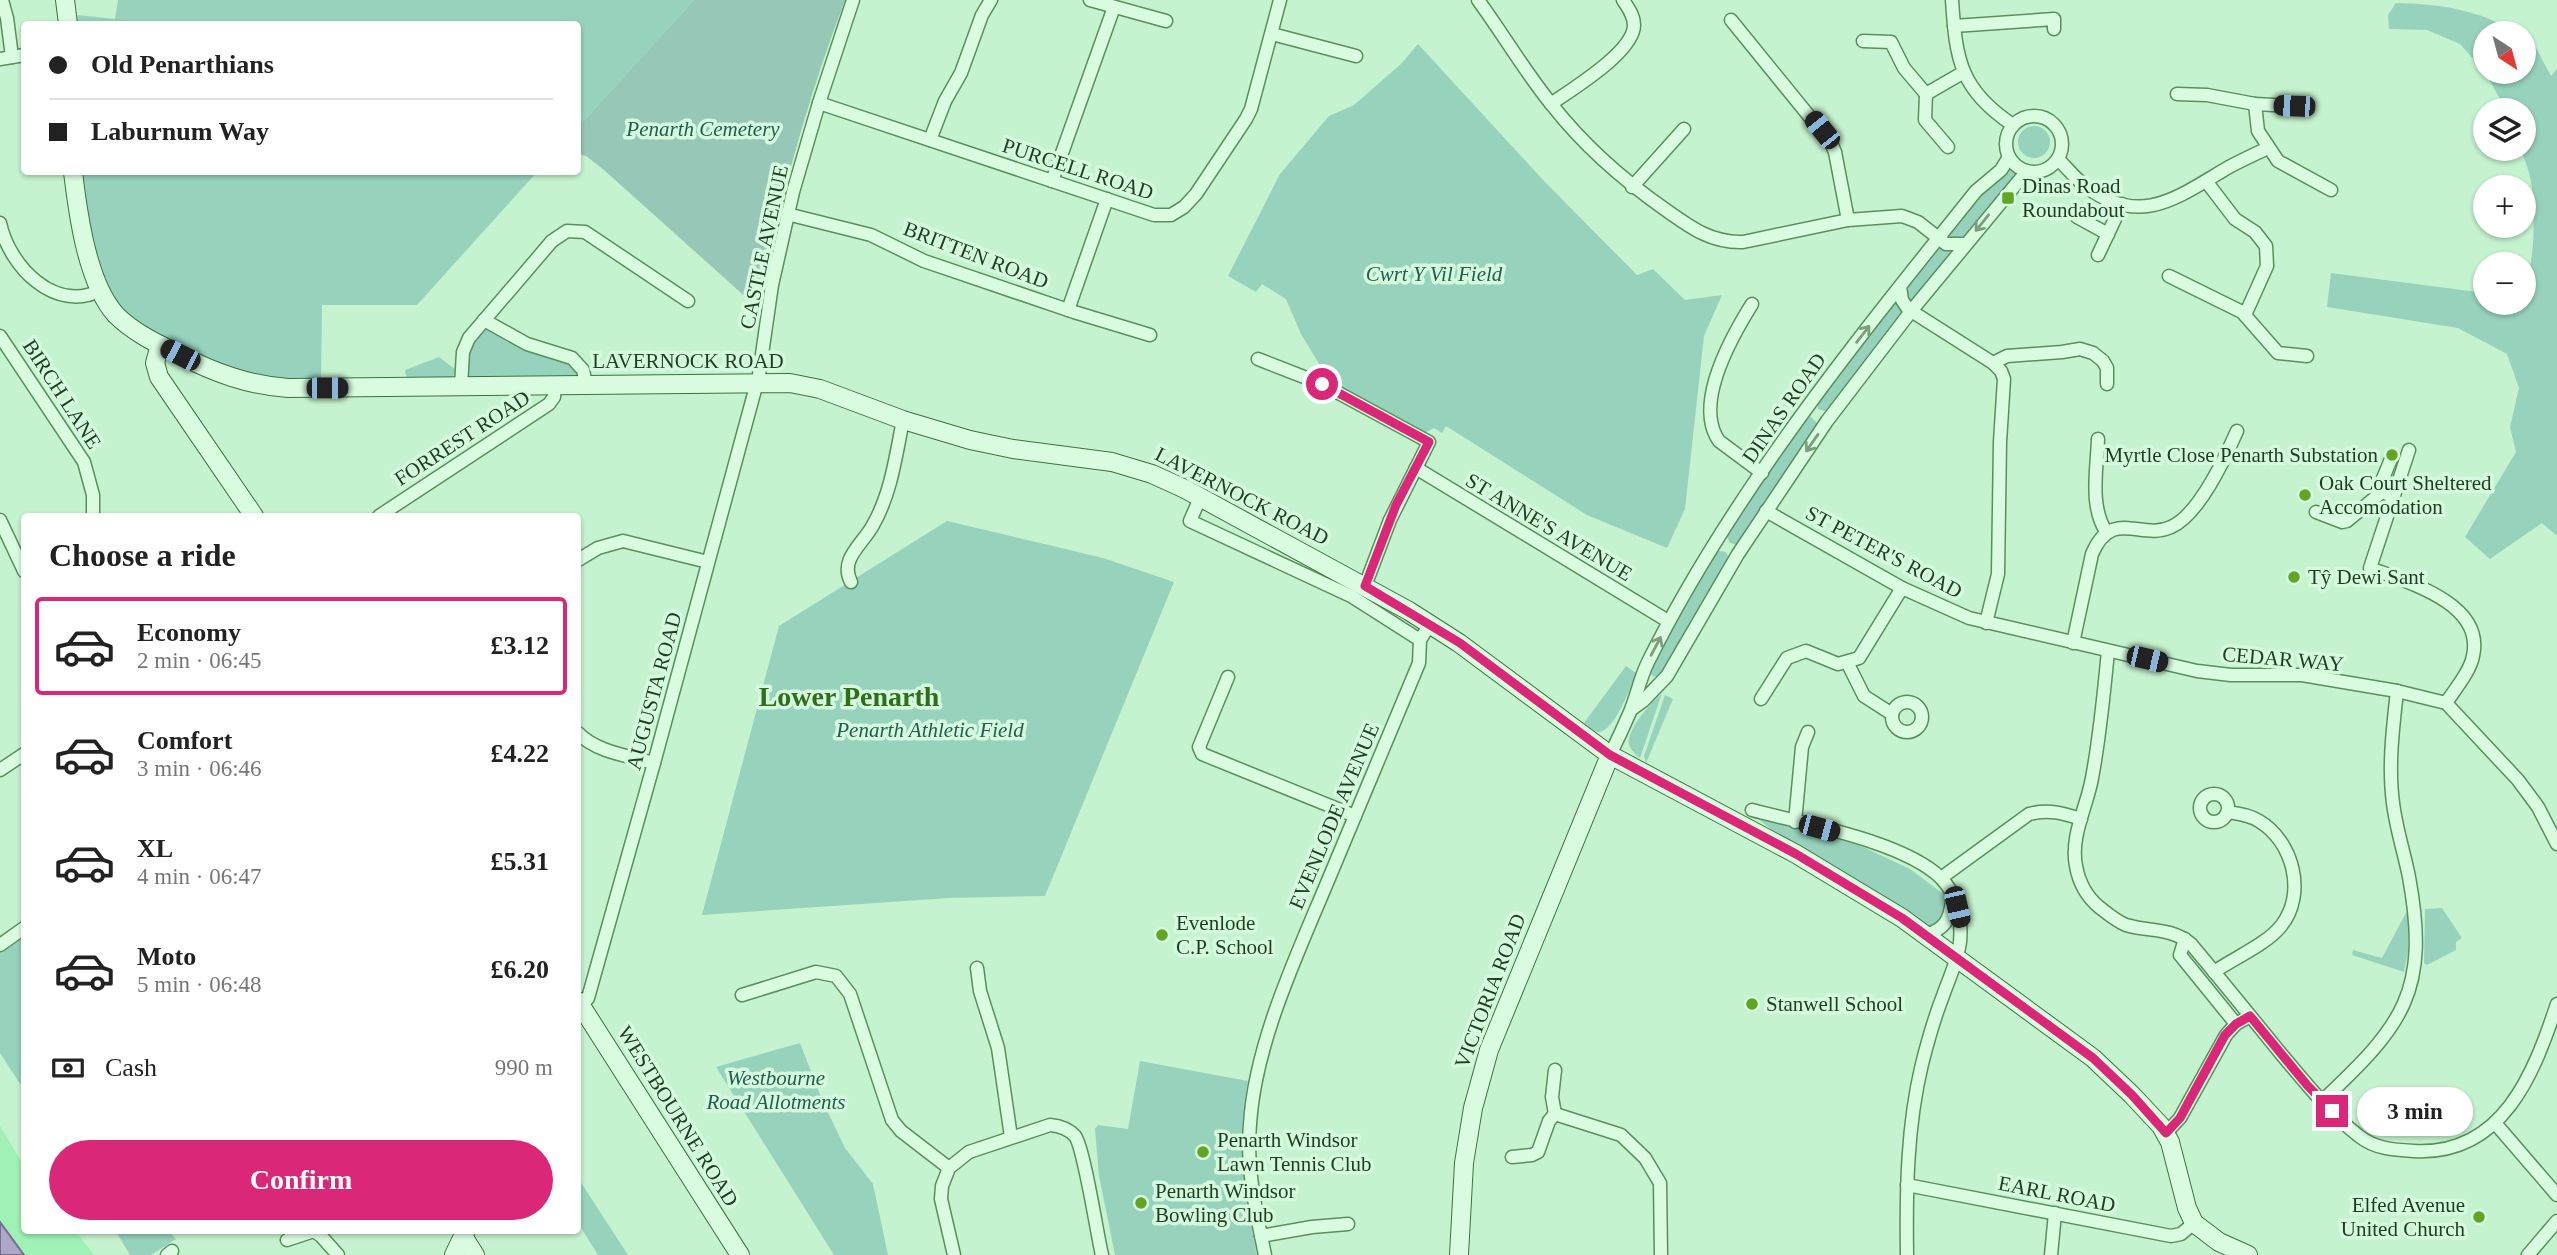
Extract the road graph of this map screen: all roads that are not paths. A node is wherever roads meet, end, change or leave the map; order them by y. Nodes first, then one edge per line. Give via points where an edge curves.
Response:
1 (2, 0) edge
2 (65, 0) edge
3 (853, 0) edge
4 (991, 0) edge
5 (1090, 0) edge
6 (1280, 0) edge
7 (1478, 0) edge
8 (1623, 0) edge
9 (1952, 0) edge
10 (1114, 7) junction
11 (1167, 20) dead end
12 (1731, 20) dead end
13 (68, 21) edge
14 (1954, 26) junction
15 (2054, 29) dead end
16 (1272, 33) junction
17 (1863, 41) dead end
18 (1356, 56) dead end
19 (12, 57) edge
20 (1965, 72) junction
21 (1926, 94) junction
22 (2177, 94) dead end
23 (818, 103) junction
24 (1551, 104) junction
25 (2255, 104) junction
26 (2294, 106) dead end
27 (2013, 125) junction
28 (1684, 129) dead end
29 (930, 140) junction
30 (1948, 147) dead end
31 (2269, 148) junction
32 (2009, 157) junction
33 (2058, 159) junction
34 (2026, 171) junction
35 (74, 175) edge
36 (1052, 181) junction
37 (2206, 181) junction
38 (1632, 187) junction
39 (2331, 190) dead end
40 (1107, 199) junction
41 (2122, 204) junction
42 (787, 214) junction
43 (2077, 217) dead end
44 (1848, 220) junction
45 (0, 223) edge
46 (2108, 234) junction
47 (1939, 237) junction
48 (1965, 244) junction
49 (2098, 255) dead end
50 (2169, 276) dead end
51 (1900, 287) junction
52 (101, 290) junction
53 (688, 301) dead end
54 (1752, 304) dead end
55 (1068, 310) junction
56 (1912, 310) junction
57 (2245, 314) junction
58 (484, 320) junction
59 (1150, 335) dead end
60 (0, 336) edge
61 (160, 345) junction
62 (2307, 356) dead end
63 (1258, 359) dead end
64 (1993, 363) junction
65 (756, 382) junction
66 (586, 384) junction
67 (2106, 384) dead end
68 (555, 385) junction
69 (461, 386) junction
70 (1807, 407) junction
71 (903, 420) junction
72 (1827, 421) junction
73 (2237, 431) dead end
74 (2098, 439) dead end
75 (2409, 450) dead end
76 (2391, 458) dead end
77 (1416, 468) junction
78 (1762, 473) junction
79 (2388, 495) junction
80 (1200, 498) junction
81 (1766, 510) junction
82 (2316, 512) dead end
83 (93, 513) edge
84 (252, 513) edge
85 (384, 513) edge
86 (0, 520) edge
87 (2108, 533) junction
88 (1717, 541) junction
89 (1738, 554) junction
90 (581, 558) edge
91 (708, 562) junction
92 (21, 565) edge
93 (850, 582) dead end
94 (1365, 586) junction
95 (1902, 588) junction
96 (1663, 618) dead end
97 (1430, 624) junction
98 (1986, 624) junction
99 (1420, 640) junction
100 (2073, 643) junction
101 (2108, 651) junction
102 (1847, 662) junction
103 (1641, 676) junction
104 (1228, 677) dead end
105 (1659, 685) junction
106 (2397, 691) junction
107 (1761, 699) dead end
108 (2446, 703) junction
109 (1632, 709) junction
110 (1892, 714) dead end
111 (1808, 732) dead end
112 (581, 735) edge
113 (1610, 755) junction
114 (21, 756) edge
115 (654, 763) junction
116 (0, 770) edge
117 (1752, 810) dead end
118 (2228, 812) dead end
119 (1355, 816) junction
120 (2081, 819) junction
121 (1795, 822) junction
122 (2557, 844) edge
123 (1941, 878) junction
124 (1953, 895) junction
125 (21, 930) edge
126 (1925, 934) junction
127 (2185, 939) junction
128 (0, 945) edge
129 (1957, 958) junction
130 (977, 968) dead end
131 (2214, 972) junction
132 (742, 995) dead end
133 (2557, 1004) edge
134 (581, 1009) edge
135 (581, 1013) edge
136 (2250, 1016) junction
137 (2236, 1024) junction
138 (1555, 1070) dead end
139 (2322, 1101) junction
140 (1555, 1114) junction
141 (2495, 1123) junction
142 (2166, 1133) junction
143 (1011, 1137) junction
144 (1512, 1157) dead end
145 (949, 1168) junction
146 (1913, 1186) junction
147 (2557, 1195) edge
148 (2055, 1213) junction
149 (2557, 1221) edge
150 (2194, 1223) junction
151 (1348, 1224) dead end
152 (305, 1234) edge
153 (318, 1234) edge
154 (461, 1234) edge
155 (463, 1234) edge
156 (1261, 1236) junction
157 (287, 1240) dead end
158 (338, 1255) edge
159 (454, 1255) edge
160 (475, 1255) edge
161 (740, 1255) edge
162 (954, 1255) edge
163 (1102, 1255) edge
164 (1265, 1255) edge
165 (1459, 1255) edge
166 (1661, 1255) edge
167 (1907, 1255) edge
168 (2051, 1255) edge
169 (2248, 1255) edge
170 (2528, 1255) edge

1 - 19 street
2 - 13 main road
3 - 23 street, CASTLE AVENUE
4 - 29 street
5 - 10 street
6 - 16 street, PURCELL ROAD
7 - 24 street
8 - 24 street via 1634,20 1629,41
9 - 14 street
10 - 11 street
10 - 36 street
12 - 44 street via 1831,143
14 - 15 street via 2053,19
14 - 20 street
16 - 18 street
16 - 40 street, PURCELL ROAD via 1248,114 1184,207 1161,215
17 - 21 street via 1891,42 1904,68
20 - 21 street
20 - 27 street via 1990,109
21 - 30 street via 1925,120
22 - 25 street
23 - 29 street, PURCELL ROAD
23 - 42 street, CASTLE AVENUE
24 - 38 street
25 - 26 street
25 - 31 street via 2258,131
27 - 32 street via 2006,140
27 - 33 street via 2027,116 2051,121 2063,140
28 - 38 street
29 - 36 street, PURCELL ROAD
31 - 37 street
31 - 39 street via 2285,167
32 - 34 street
32 - 47 street, DINAS ROAD
33 - 34 street via 2043,171
33 - 41 street via 2085,186
34 -> 48 street, DINAS ROAD
35 - 52 main road, LAVERNOCK ROAD
36 - 40 street, PURCELL ROAD
37 - 41 street via 2156,206
37 - 57 street via 2235,219 2266,246 2263,278
38 - 44 street via 1692,229 1731,243
40 - 55 street
41 - 46 street
42 - 55 street, BRITTEN ROAD via 871,235 918,259
42 - 65 street, CASTLE AVENUE
43 - 46 street
44 - 47 street via 1902,216
45 - 52 street via 15,259 38,283 72,297
46 - 49 street
47 - 48 street via 1951,246
47 - 51 street, DINAS ROAD
48 - 56 street, DINAS ROAD
50 - 57 street
51 - 56 street via 1902,300
70 -> 51 street, DINAS ROAD
52 - 61 main road, LAVERNOCK ROAD via 118,316
53 - 58 street via 585,232 574,230 552,241
54 - 78 street via 1723,358 1711,418 1719,441
55 - 59 street, BRITTEN ROAD
56 - 64 street
56 - 72 street, DINAS ROAD
57 - 62 street via 2278,353
58 - 66 street via 527,344 572,358 583,370
58 - 69 street via 466,345
60 - 83 street, BIRCH LANE via 85,462
61 - 69 main road, LAVERNOCK ROAD via 217,373 258,385
61 - 84 main road via 155,363 159,377
63 - 77 street via 1322,384 1429,442
64 - 67 street via 2007,356 2080,349 2103,361
64 - 98 street via 2004,379 1998,574
65 - 66 main road, LAVERNOCK ROAD
65 - 71 main road, LAVERNOCK ROAD via 812,387
65 - 91 street, AUGUSTA ROAD
66 - 68 main road, LAVERNOCK ROAD
68 - 69 main road, LAVERNOCK ROAD
68 - 85 street, FORREST ROAD via 549,404
70 - 72 street
70 - 78 street, DINAS ROAD
71 - 80 main road, LAVERNOCK ROAD via 1001,447 1112,462 1152,474
71 - 93 street via 881,509 849,558
72 -> 81 street, DINAS ROAD
73 - 87 street via 2187,517 2164,530 2129,527
74 - 87 street via 2097,506
75 - 79 street
76 - 79 street via 2379,488
77 - 94 street
77 - 96 street, ST ANNE'S AVENUE
78 - 88 street, DINAS ROAD
79 - 82 street via 2347,521
79 - 108 street via 2370,568 2446,600 2466,619 2471,632 2473,657
80 - 94 main road, LAVERNOCK ROAD
80 - 99 street via 1190,521 1351,596
81 - 89 street, DINAS ROAD
81 - 95 street, ST PETER'S ROAD
86 - 92 street
87 - 100 street via 2092,554
88 - 89 street
103 -> 88 street, DINAS ROAD
89 - 105 street, DINAS ROAD
90 - 91 street via 623,541
91 - 115 street, AUGUSTA ROAD
94 - 97 main road, LAVERNOCK ROAD
95 - 98 street, ST PETER'S ROAD
95 - 102 street via 1859,658
97 - 99 street, EVENLODE AVENUE
97 - 113 main road, LAVERNOCK ROAD
98 - 100 street, ST PETER'S ROAD
99 - 119 street, EVENLODE AVENUE via 1419,663
100 - 101 street, ST PETER'S ROAD
101 - 106 street, CEDAR WAY via 2213,673 2302,676
101 - 120 street via 2092,779
102 - 107 street via 1838,664 1806,651 1787,658
102 - 110 street via 1864,695
103 - 105 street
103 - 109 street, DINAS ROAD
104 - 119 street via 1199,747 1202,754
105 - 109 street, DINAS ROAD
106 - 108 street, CEDAR WAY
106 - 139 street via 2391,784 2417,927 2414,972 2406,999 2386,1034
108 - 122 street via 2518,780
109 - 113 street, DINAS ROAD
111 - 121 street via 1802,747
112 - 115 street via 593,744
113 - 126 main road, LAVERNOCK ROAD via 1796,854
113 - 165 main road, VICTORIA ROAD via 1489,1050 1464,1164
114 - 116 street
115 - 134 street, AUGUSTA ROAD
117 - 121 street
118 - 131 street via 2251,817 2270,830 2289,856 2294,890 2286,919 2277,930
119 - 156 street, EVENLODE AVENUE via 1285,987 1260,1063 1249,1143
120 - 123 street via 2049,811 2029,814
120 - 127 street via 2076,867 2088,897 2119,922 2169,931
121 - 123 street via 1893,849
123 - 124 street
124 - 126 street via 1945,926
124 - 129 street via 1961,921
125 - 128 street
126 - 129 main road, LAVERNOCK ROAD
127 - 131 street
127 - 137 street via 2180,956
129 - 142 main road, LAVERNOCK ROAD via 2102,1065
129 - 146 street via 1922,1063 1913,1111
130 - 143 street via 998,1048
131 - 136 street
132 - 145 street via 816,972 836,976 850,994 889,1115 901,1131
133 - 141 street via 2528,1080
135 - 161 main road, WESTBOURNE ROAD
136 - 137 street
136 - 139 street
137 - 142 street via 2225,1035 2176,1124
138 - 140 street
139 - 141 street via 2368,1143 2389,1149 2443,1149
140 - 144 street via 1538,1152
140 - 166 street via 1621,1135 1638,1149 1660,1183
141 - 147 street
142 - 150 main road
143 - 145 street via 964,1154
143 - 163 street via 1050,1125 1075,1136
145 - 162 street via 941,1199
146 - 148 street, EARL ROAD
146 - 167 street
148 - 150 street, EARL ROAD via 2171,1236
148 - 168 street
149 - 170 street
150 - 169 main road via 2219,1242
151 - 156 street
152 - 157 street
153 - 158 street
154 - 159 main road
155 - 160 main road
156 - 164 street, EVENLODE AVENUE

